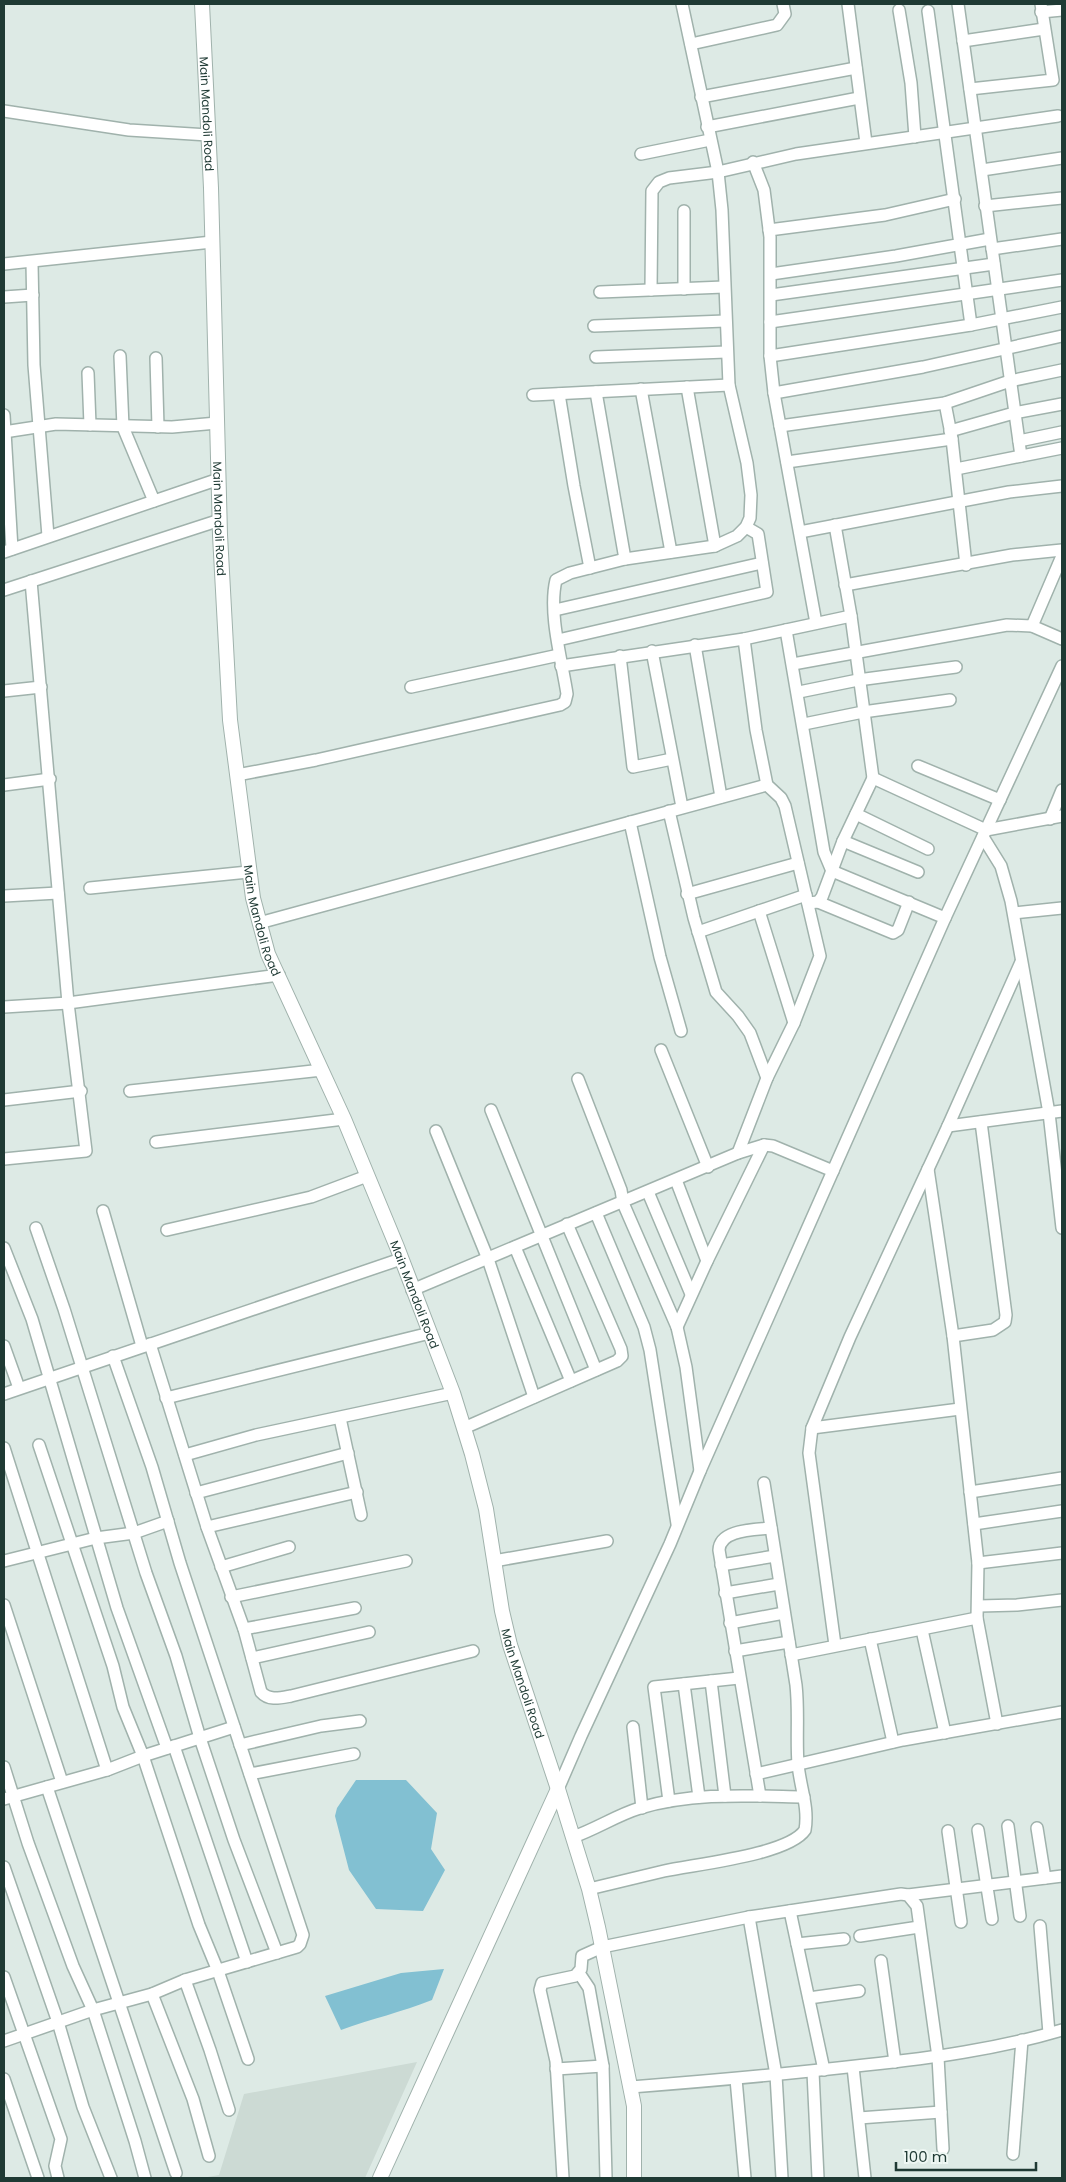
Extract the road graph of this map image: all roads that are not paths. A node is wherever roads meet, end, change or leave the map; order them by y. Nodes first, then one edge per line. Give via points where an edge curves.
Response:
1 (202, 4) edge
2 (682, 4) edge
3 (783, 4) edge
4 (848, 4) edge
5 (958, 4) edge
6 (1041, 8) edge
7 (900, 10) dead end
8 (1062, 10) edge
9 (928, 12) dead end
10 (1044, 29) junction
11 (963, 41) junction
12 (691, 44) junction
13 (856, 68) junction
14 (970, 89) junction
15 (701, 97) junction
16 (859, 98) junction
17 (4, 111) edge
18 (1058, 116) dead end
19 (707, 127) junction
20 (975, 129) junction
21 (945, 133) junction
22 (208, 135) junction
23 (915, 137) junction
24 (710, 140) junction
25 (866, 143) junction
26 (641, 154) dead end
27 (1062, 158) edge
28 (753, 162) junction
29 (982, 170) junction
30 (718, 172) junction
31 (1062, 198) edge
32 (955, 199) junction
33 (985, 206) junction
34 (684, 211) dead end
35 (769, 230) junction
36 (1062, 238) edge
37 (212, 242) junction
38 (991, 244) junction
39 (960, 245) junction
40 (32, 263) junction
41 (4, 264) edge
42 (994, 264) junction
43 (962, 268) junction
44 (771, 274) junction
45 (1062, 280) edge
46 (724, 287) junction
47 (684, 288) junction
48 (651, 290) junction
49 (997, 291) junction
50 (600, 292) dead end
51 (33, 295) junction
52 (771, 295) junction
53 (966, 295) junction
54 (4, 297) edge
55 (1062, 307) edge
56 (1002, 318) junction
57 (725, 321) junction
58 (770, 322) junction
59 (971, 325) junction
60 (594, 326) dead end
61 (1062, 336) edge
62 (1005, 348) junction
63 (726, 352) junction
64 (120, 356) dead end
65 (770, 356) junction
66 (596, 357) dead end
67 (156, 358) dead end
68 (1062, 370) edge
69 (88, 373) dead end
70 (1010, 381) junction
71 (728, 385) junction
72 (687, 387) junction
73 (641, 389) junction
74 (596, 392) junction
75 (774, 393) junction
76 (559, 394) junction
77 (533, 395) dead end
78 (945, 403) junction
79 (1062, 404) edge
80 (1014, 413) junction
81 (4, 415) edge
82 (217, 423) junction
83 (90, 425) junction
84 (38, 426) junction
85 (780, 426) junction
86 (122, 427) junction
87 (158, 428) junction
88 (4, 432) edge
89 (1062, 432) edge
90 (951, 435) junction
91 (1019, 442) junction
92 (1062, 448) edge
93 (1021, 456) junction
94 (787, 462) junction
95 (956, 468) junction
96 (219, 479) junction
97 (1062, 486) edge
98 (154, 500) junction
99 (959, 502) junction
100 (220, 520) junction
101 (835, 525) junction
102 (746, 527) junction
103 (800, 532) junction
104 (48, 536) junction
105 (715, 546) junction
106 (8, 550) edge
107 (1062, 550) edge
108 (671, 552) junction
109 (1062, 556) edge
110 (624, 559) junction
111 (762, 563) junction
112 (966, 565) junction
113 (590, 568) junction
114 (31, 581) junction
115 (845, 585) junction
116 (4, 590) edge
117 (555, 610) junction
118 (851, 616) junction
119 (816, 623) junction
120 (1032, 626) junction
121 (786, 630) junction
122 (1062, 638) edge
123 (744, 639) junction
124 (558, 640) junction
125 (695, 645) junction
126 (652, 651) junction
127 (855, 652) junction
128 (620, 656) junction
129 (560, 660) junction
130 (793, 664) junction
131 (1062, 666) edge
132 (956, 668) dead end
133 (858, 680) junction
134 (410, 687) dead end
135 (41, 688) junction
136 (4, 691) edge
137 (798, 692) junction
138 (950, 700) dead end
139 (863, 712) junction
140 (804, 724) junction
141 (672, 759) junction
142 (918, 766) dead end
143 (238, 775) junction
144 (873, 778) junction
145 (50, 779) junction
146 (4, 785) edge
147 (767, 785) junction
148 (1062, 790) edge
149 (721, 797) junction
150 (1000, 800) junction
151 (682, 808) junction
152 (669, 811) junction
153 (856, 814) junction
154 (1062, 816) edge
155 (1050, 819) junction
156 (630, 822) junction
157 (984, 833) junction
158 (843, 841) junction
159 (928, 849) dead end
160 (798, 863) junction
161 (832, 871) junction
162 (248, 872) junction
163 (918, 872) dead end
164 (90, 888) dead end
165 (58, 893) junction
166 (687, 894) junction
167 (4, 896) edge
168 (811, 900) junction
169 (908, 902) junction
170 (1062, 908) edge
171 (759, 911) junction
172 (1014, 912) junction
173 (945, 918) junction
174 (259, 923) junction
175 (698, 932) junction
176 (1020, 962) junction
177 (279, 975) junction
178 (68, 1003) junction
179 (4, 1007) edge
180 (794, 1023) junction
181 (681, 1031) dead end
182 (661, 1050) dead end
183 (322, 1070) junction
184 (767, 1078) junction
185 (578, 1079) dead end
186 (80, 1091) junction
187 (130, 1091) dead end
188 (4, 1100) edge
189 (491, 1110) dead end
190 (1062, 1111) edge
191 (1049, 1113) junction
192 (344, 1119) junction
193 (981, 1122) junction
194 (948, 1126) junction
195 (436, 1132) dead end
196 (156, 1142) dead end
197 (764, 1145) junction
198 (738, 1153) junction
199 (4, 1159) edge
200 (708, 1167) junction
201 (928, 1169) junction
202 (833, 1171) junction
203 (367, 1176) junction
204 (676, 1180) junction
205 (648, 1192) junction
206 (623, 1203) junction
207 (103, 1211) dead end
208 (596, 1213) junction
209 (567, 1224) junction
210 (36, 1228) dead end
211 (1062, 1228) edge
212 (167, 1230) dead end
213 (544, 1234) junction
214 (516, 1247) junction
215 (4, 1248) edge
216 (401, 1259) junction
217 (488, 1259) junction
218 (707, 1261) junction
219 (412, 1290) junction
220 (691, 1294) junction
221 (677, 1328) junction
222 (430, 1333) junction
223 (953, 1336) junction
224 (146, 1345) junction
225 (4, 1346) edge
226 (114, 1356) junction
227 (81, 1369) junction
228 (596, 1370) junction
229 (48, 1378) junction
230 (571, 1381) junction
231 (19, 1388) junction
232 (452, 1392) junction
233 (4, 1394) edge
234 (534, 1397) junction
235 (166, 1398) junction
236 (960, 1409) junction
237 (340, 1418) junction
238 (464, 1428) junction
239 (812, 1428) junction
240 (39, 1445) dead end
241 (4, 1448) edge
242 (348, 1453) junction
243 (185, 1455) junction
244 (700, 1471) junction
245 (1062, 1478) edge
246 (764, 1483) dead end
247 (357, 1492) junction
248 (970, 1492) junction
249 (196, 1493) junction
250 (1062, 1511) edge
251 (361, 1515) dead end
252 (168, 1521) junction
253 (974, 1524) junction
254 (678, 1526) junction
255 (207, 1527) junction
256 (771, 1528) junction
257 (134, 1533) junction
258 (96, 1538) junction
259 (607, 1541) dead end
260 (72, 1546) junction
261 (289, 1547) dead end
262 (38, 1553) junction
263 (1062, 1553) edge
264 (775, 1556) junction
265 (4, 1561) edge
266 (406, 1561) dead end
267 (494, 1561) junction
268 (978, 1562) junction
269 (721, 1565) junction
270 (220, 1567) junction
271 (779, 1584) junction
272 (725, 1593) junction
273 (231, 1597) junction
274 (1062, 1600) edge
275 (4, 1605) edge
276 (979, 1606) junction
277 (355, 1608) dead end
278 (784, 1613) junction
279 (977, 1618) junction
280 (730, 1623) junction
281 (244, 1629) junction
282 (922, 1630) junction
283 (369, 1632) dead end
284 (870, 1639) junction
285 (788, 1642) junction
286 (835, 1645) junction
287 (472, 1651) dead end
288 (735, 1652) junction
289 (791, 1655) junction
290 (252, 1658) junction
291 (739, 1678) junction
292 (711, 1681) junction
293 (684, 1684) junction
294 (1062, 1712) edge
295 (360, 1721) dead end
296 (997, 1724) junction
297 (633, 1726) dead end
298 (234, 1727) junction
299 (945, 1734) junction
300 (200, 1738) junction
301 (893, 1742) junction
302 (240, 1745) junction
303 (170, 1747) junction
304 (354, 1754) dead end
305 (143, 1756) junction
306 (798, 1765) junction
307 (4, 1767) edge
308 (107, 1770) junction
309 (250, 1774) junction
310 (756, 1774) junction
311 (62, 1782) junction
312 (47, 1787) junction
313 (558, 1789) junction
314 (725, 1796) junction
315 (760, 1796) junction
316 (699, 1797) junction
317 (804, 1797) junction
318 (9, 1798) edge
319 (669, 1800) junction
320 (642, 1808) junction
321 (1008, 1826) dead end
322 (1037, 1828) dead end
323 (948, 1830) dead end
324 (978, 1830) dead end
325 (573, 1837) junction
326 (4, 1867) edge
327 (1062, 1876) edge
328 (1045, 1878) junction
329 (1017, 1882) junction
330 (988, 1885) junction
331 (589, 1889) junction
332 (956, 1889) junction
333 (908, 1895) junction
334 (790, 1911) junction
335 (1020, 1916) dead end
336 (749, 1917) junction
337 (992, 1919) dead end
338 (961, 1922) dead end
339 (1040, 1926) dead end
340 (919, 1927) junction
341 (860, 1936) dead end
342 (844, 1939) dead end
343 (797, 1944) junction
344 (602, 1948) junction
345 (277, 1953) junction
346 (881, 1961) dead end
347 (247, 1962) junction
348 (218, 1971) junction
349 (579, 1973) junction
350 (4, 1977) edge
351 (185, 1980) junction
352 (859, 1991) dead end
353 (152, 1994) junction
354 (809, 1998) junction
355 (121, 2004) junction
356 (93, 2010) junction
357 (58, 2022) junction
358 (1062, 2030) edge
359 (24, 2033) junction
360 (1049, 2033) junction
361 (1022, 2040) junction
362 (4, 2041) edge
363 (938, 2057) junction
364 (248, 2059) dead end
365 (895, 2062) junction
366 (603, 2066) junction
367 (853, 2067) junction
368 (556, 2069) junction
369 (819, 2071) junction
370 (776, 2075) junction
371 (4, 2079) edge
372 (736, 2079) junction
373 (631, 2087) junction
374 (229, 2110) dead end
375 (941, 2112) junction
376 (859, 2118) junction
377 (943, 2149) dead end
378 (1013, 2154) dead end
379 (209, 2156) dead end
380 (176, 2173) dead end
381 (38, 2178) edge
382 (58, 2178) edge
383 (111, 2178) edge
384 (145, 2178) edge
385 (380, 2178) edge
386 (563, 2178) edge
387 (606, 2178) edge
388 (634, 2178) edge
389 (745, 2178) edge
390 (782, 2178) edge
391 (818, 2178) edge
392 (865, 2178) edge

1 - 22 street, Main Mandoli Road
2 - 12 street
3 - 12 street via 785,14 777,25
4 - 13 street
5 - 11 street
6 - 8 street
6 - 10 street
7 - 23 street
9 - 21 street
10 - 11 street
10 - 14 street via 1052,80
11 - 14 street
12 - 15 street
13 - 15 street
13 - 16 street
14 - 20 street
15 - 19 street
16 - 19 street
16 - 25 street
17 - 22 street via 129,130
18 - 20 street
19 - 24 street
20 - 21 street
20 - 29 street
21 - 23 street
21 - 32 street
22 - 37 street, Main Mandoli Road
23 - 25 street
24 - 26 street
24 - 30 street
25 - 28 street
27 - 29 street
28 - 30 street
28 - 35 street via 764,190
29 - 33 street
30 - 46 street
30 - 48 street via 669,178 655,185
31 - 33 street
32 - 35 street via 885,215
32 - 39 street
33 - 38 street
34 - 47 street
35 - 44 street
36 - 38 street
37 - 40 street
37 - 82 street, Main Mandoli Road
38 - 39 street
38 - 42 street
39 - 43 street
39 - 44 street
40 - 41 street
40 - 51 street
42 - 43 street
42 - 49 street
43 - 52 street
43 - 53 street
44 - 52 street
45 - 49 street
46 - 47 street
46 - 57 street
47 - 48 street
48 - 50 street
49 - 53 street
49 - 56 street
51 - 54 street
51 - 84 street via 32,337
52 - 58 street
53 - 58 street
53 - 59 street
55 - 56 street
56 - 59 street
56 - 62 street
57 - 60 street
57 - 63 street
58 - 65 street
59 - 65 street
61 - 62 street
62 - 70 street
62 - 75 street via 923,367
63 - 66 street
63 - 71 street
64 - 86 street
65 - 75 street
67 - 87 street
68 - 70 street
69 - 83 street
70 - 78 street
70 - 80 street
71 - 72 street
71 - 102 street via 749,478 750,508
72 - 73 street
72 - 105 street
73 - 74 street
73 - 108 street
74 - 76 street
74 - 110 street
75 - 85 street
76 - 77 street
76 - 113 street
78 - 85 street
78 - 90 street
79 - 80 street
80 - 90 street
80 - 91 street
81 - 88 street
82 - 87 street
82 - 96 street, Main Mandoli Road
83 - 84 street
83 - 86 street
84 - 88 street
84 - 104 street
85 - 94 street
86 - 87 street
86 - 98 street
88 - 106 street
89 - 91 street
90 - 94 street
90 - 95 street
91 - 93 street
92 - 93 street
93 - 95 street
94 - 103 street
95 - 99 street
96 - 98 street
96 - 100 street, Main Mandoli Road
97 - 99 street
98 - 104 street
99 - 101 street
99 - 112 street
100 - 114 street
100 - 143 street, Main Mandoli Road via 230,720
101 - 103 street
101 - 115 street
102 - 105 street
102 - 111 street via 758,534
103 - 119 street
104 - 106 street
105 - 108 street
107 - 112 street
108 - 110 street
109 - 120 street
110 - 113 street
111 - 117 street
111 - 124 street via 767,592
112 - 115 street
113 - 117 street via 556,580 553,591
114 - 116 street
114 - 135 street
115 - 118 street
117 - 124 street
118 - 119 street
118 - 127 street
119 - 121 street
120 - 122 street
120 - 127 street via 1007,625
121 - 123 street
121 - 130 street
123 - 125 street
123 - 147 street
124 - 129 street
125 - 126 street
125 - 149 street
126 - 128 street
126 - 141 street
127 - 130 street
127 - 133 street
128 - 129 street
128 - 141 street via 633,767
129 - 134 street
129 - 143 street via 567,694 565,702 560,705
130 - 137 street
131 - 150 street
132 - 133 street
133 - 137 street
133 - 139 street
135 - 136 street
135 - 145 street
137 - 140 street
138 - 139 street
139 - 140 street
139 - 144 street
140 - 161 street via 824,852
141 - 151 street
142 - 150 street
143 - 162 street, Main Mandoli Road
144 - 153 street
144 - 157 street
145 - 146 street
145 - 165 street
147 - 149 street
147 - 160 street via 785,806
148 - 155 street
149 - 151 street
150 - 157 street
151 - 152 street
152 - 156 street
152 - 166 street
153 - 158 street
153 - 159 street
154 - 155 street
155 - 157 street
156 - 174 street
156 - 181 street via 660,957
157 - 172 street via 1008,884
157 - 173 street
158 - 161 street
158 - 163 street
160 - 166 street
160 - 168 street
161 - 168 street via 822,897
161 - 169 street
162 - 164 street
162 - 174 street, Main Mandoli Road
165 - 167 street
165 - 178 street
166 - 175 street
168 - 169 street via 893,933 898,930
168 - 171 street
168 - 180 street via 820,956
169 - 173 street
170 - 172 street
171 - 175 street
171 - 180 street
172 - 176 street
173 - 202 street
174 - 177 street, Main Mandoli Road via 268,954
175 - 184 street via 716,992 750,1033
176 - 191 street
176 - 194 street
177 - 178 street
177 - 183 street, Main Mandoli Road
178 - 179 street
178 - 186 street
180 - 184 street
182 - 200 street
183 - 187 street
183 - 192 street, Main Mandoli Road
184 - 198 street
185 - 206 street via 621,1190
186 - 188 street
186 - 199 street via 86,1151
189 - 213 street
190 - 191 street
191 - 193 street
191 - 211 street
192 - 196 street
192 - 203 street, Main Mandoli Road
193 - 194 street
193 - 223 street via 1006,1314 1004,1322 993,1330
194 - 201 street
195 - 217 street
197 - 198 street
197 - 202 street via 793,1153
197 - 218 street
198 - 200 street
200 - 204 street
201 - 223 street
201 - 239 street via 850,1337
202 - 244 street
203 - 212 street via 312,1197
203 - 216 street, Main Mandoli Road
204 - 205 street
204 - 218 street
205 - 206 street
205 - 220 street
206 - 208 street
206 - 221 street
207 - 224 street
208 - 209 street
208 - 254 street via 644,1327
209 - 213 street
209 - 228 street via 622,1353 617,1361
210 - 227 street
213 - 214 street
213 - 228 street
214 - 217 street
214 - 230 street
215 - 229 street via 32,1319
216 - 219 street, Main Mandoli Road
216 - 224 street
217 - 219 street
217 - 234 street
218 - 220 street
219 - 222 street, Main Mandoli Road
220 - 221 street
221 - 244 street via 686,1367
222 - 232 street, Main Mandoli Road
222 - 235 street
223 - 236 street
224 - 226 street
224 - 235 street
225 - 231 street
226 - 227 street
226 - 252 street
227 - 229 street
227 - 257 street
228 - 230 street
229 - 231 street
229 - 258 street
230 - 234 street
231 - 233 street
232 - 237 street
232 - 238 street, Main Mandoli Road
234 - 238 street
235 - 243 street
236 - 239 street
236 - 248 street
237 - 242 street
237 - 243 street via 256,1434
238 - 267 street, Main Mandoli Road via 486,1508
239 - 286 street via 809,1453
240 - 260 street
241 - 262 street
242 - 247 street
242 - 249 street
243 - 249 street
244 - 254 street
245 - 248 street
246 - 256 street
247 - 251 street
247 - 255 street
248 - 253 street
249 - 255 street
250 - 253 street
252 - 257 street
252 - 298 street
253 - 268 street
254 - 313 street
255 - 270 street
256 - 264 street
256 - 269 street via 726,1536 719,1545
257 - 258 street
257 - 300 street
258 - 260 street
258 - 303 street via 117,1608
259 - 267 street
260 - 262 street
260 - 305 street
261 - 270 street
262 - 265 street
262 - 308 street
263 - 268 street
264 - 269 street
264 - 271 street
266 - 273 street
267 - 313 street, Main Mandoli Road via 510,1645
268 - 276 street
269 - 272 street
270 - 273 street
271 - 272 street
271 - 278 street
272 - 280 street
273 - 281 street
274 - 276 street
275 - 311 street
276 - 279 street
277 - 281 street
278 - 280 street
278 - 285 street
279 - 282 street
279 - 296 street
280 - 288 street
281 - 290 street
282 - 284 street
282 - 299 street
283 - 290 street
284 - 286 street
284 - 301 street
285 - 288 street
285 - 289 street
286 - 289 street
287 - 290 street via 366,1679 276,1698 264,1696 261,1692
288 - 291 street
289 - 306 street via 798,1708
291 - 292 street
291 - 310 street
292 - 293 street
292 - 314 street
293 - 316 street
293 - 319 street via 654,1687
294 - 296 street
295 - 302 street
296 - 299 street
297 - 320 street
298 - 300 street
298 - 302 street
299 - 301 street
300 - 303 street
300 - 345 street
301 - 306 street
302 - 309 street
303 - 305 street
303 - 347 street
304 - 309 street
305 - 308 street
305 - 348 street via 199,1925
306 - 310 street
306 - 317 street
307 - 318 street
308 - 311 street
309 - 345 street via 303,1935 297,1947
310 - 315 street
311 - 312 street
312 - 318 street
312 - 355 street
313 - 325 street, Main Mandoli Road
313 - 385 street
314 - 315 street
314 - 316 street
315 - 317 street
316 - 319 street
317 - 331 street via 806,1830 794,1841 760,1853
318 - 356 street
319 - 320 street
320 - 325 street
321 - 329 street
322 - 328 street
323 - 332 street
324 - 330 street
325 - 331 street, Main Mandoli Road
326 - 357 street
327 - 328 street
328 - 329 street
329 - 330 street
329 - 335 street
330 - 332 street
330 - 337 street
331 - 344 street, Main Mandoli Road
332 - 333 street
332 - 338 street
333 - 334 street
333 - 340 street via 917,1906
334 - 336 street
334 - 343 street
336 - 344 street
336 - 370 street
339 - 360 street
340 - 341 street
340 - 363 street
342 - 343 street
343 - 354 street
344 - 349 street via 582,1956
344 - 373 street, Main Mandoli Road
345 - 347 street
346 - 365 street
347 - 348 street
348 - 351 street
348 - 364 street
349 - 366 street via 589,1988
349 - 368 street via 544,1981 540,1986
350 - 359 street
351 - 353 street
351 - 374 street
352 - 354 street
353 - 355 street
353 - 379 street via 193,2099
354 - 369 street
355 - 356 street
355 - 380 street
356 - 357 street
356 - 384 street
357 - 359 street
357 - 383 street via 82,2107
358 - 360 street
359 - 362 street
359 - 382 street via 61,2140 54,2166
360 - 361 street
361 - 363 street
361 - 378 street
363 - 365 street
363 - 375 street
365 - 367 street
366 - 368 street
366 - 387 street
367 - 369 street
367 - 376 street
368 - 386 street
369 - 370 street
369 - 391 street
370 - 372 street
370 - 390 street
371 - 381 street
372 - 373 street
372 - 389 street
373 - 388 street, Main Mandoli Road
375 - 376 street
375 - 377 street
376 - 392 street

